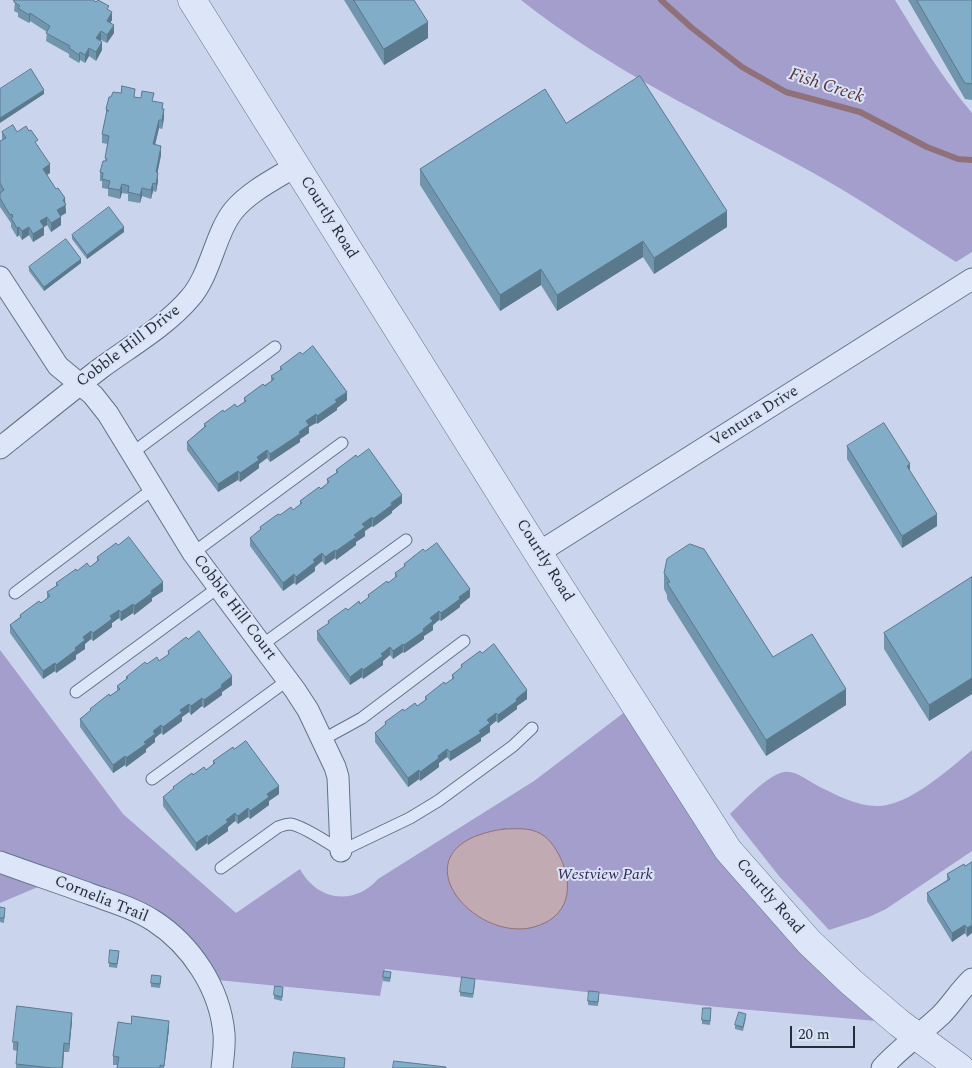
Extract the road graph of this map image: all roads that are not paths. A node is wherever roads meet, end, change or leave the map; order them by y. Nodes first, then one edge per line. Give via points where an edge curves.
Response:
1 (192, 0) edge
2 (296, 166) junction
3 (0, 277) edge
4 (972, 279) edge
5 (275, 347) dead end
6 (80, 384) junction
7 (342, 443) dead end
8 (0, 448) edge
9 (132, 453) junction
10 (153, 490) junction
11 (406, 540) dead end
12 (193, 553) junction
13 (538, 553) junction
14 (218, 587) junction
15 (15, 593) dead end
16 (464, 641) dead end
17 (262, 645) junction
18 (288, 680) junction
19 (76, 692) dead end
20 (532, 728) dead end
21 (322, 740) junction
22 (152, 779) dead end
23 (342, 851) junction
24 (0, 862) edge
25 (221, 868) dead end
26 (972, 979) edge
27 (917, 1035) junction
28 (222, 1068) edge
29 (882, 1068) edge
30 (960, 1068) edge

1 - 2 street, Courtly Road
2 - 6 street, Cobble Hill Drive via 234,210 192,296 173,316
2 - 13 street, Courtly Road
3 - 6 street, Cobble Hill Court via 56,363
4 - 13 street, Ventura Drive
5 - 9 lane
6 - 8 street, Cobble Hill Drive
6 - 9 street, Cobble Hill Court via 96,398
7 - 12 lane
9 - 10 street, Cobble Hill Court
10 - 12 street, Cobble Hill Court
10 - 15 lane
11 - 17 lane
12 - 14 street, Cobble Hill Court
13 - 27 street, Courtly Road via 728,850 809,942 851,982
14 - 17 street, Cobble Hill Court
14 - 19 lane
16 - 21 lane via 362,718
17 - 18 street, Cobble Hill Court
18 - 21 street, Cobble Hill Court via 308,710
18 - 22 lane
20 - 23 lane via 513,746 438,801
21 - 23 street, Cobble Hill Court via 338,776
23 - 25 lane via 290,824 278,827
24 - 28 street, Cornelia Trail via 128,907 174,935 196,960 219,1007 224,1034
26 - 27 street via 942,1014
27 - 29 street
27 - 30 street, Courtly Road

